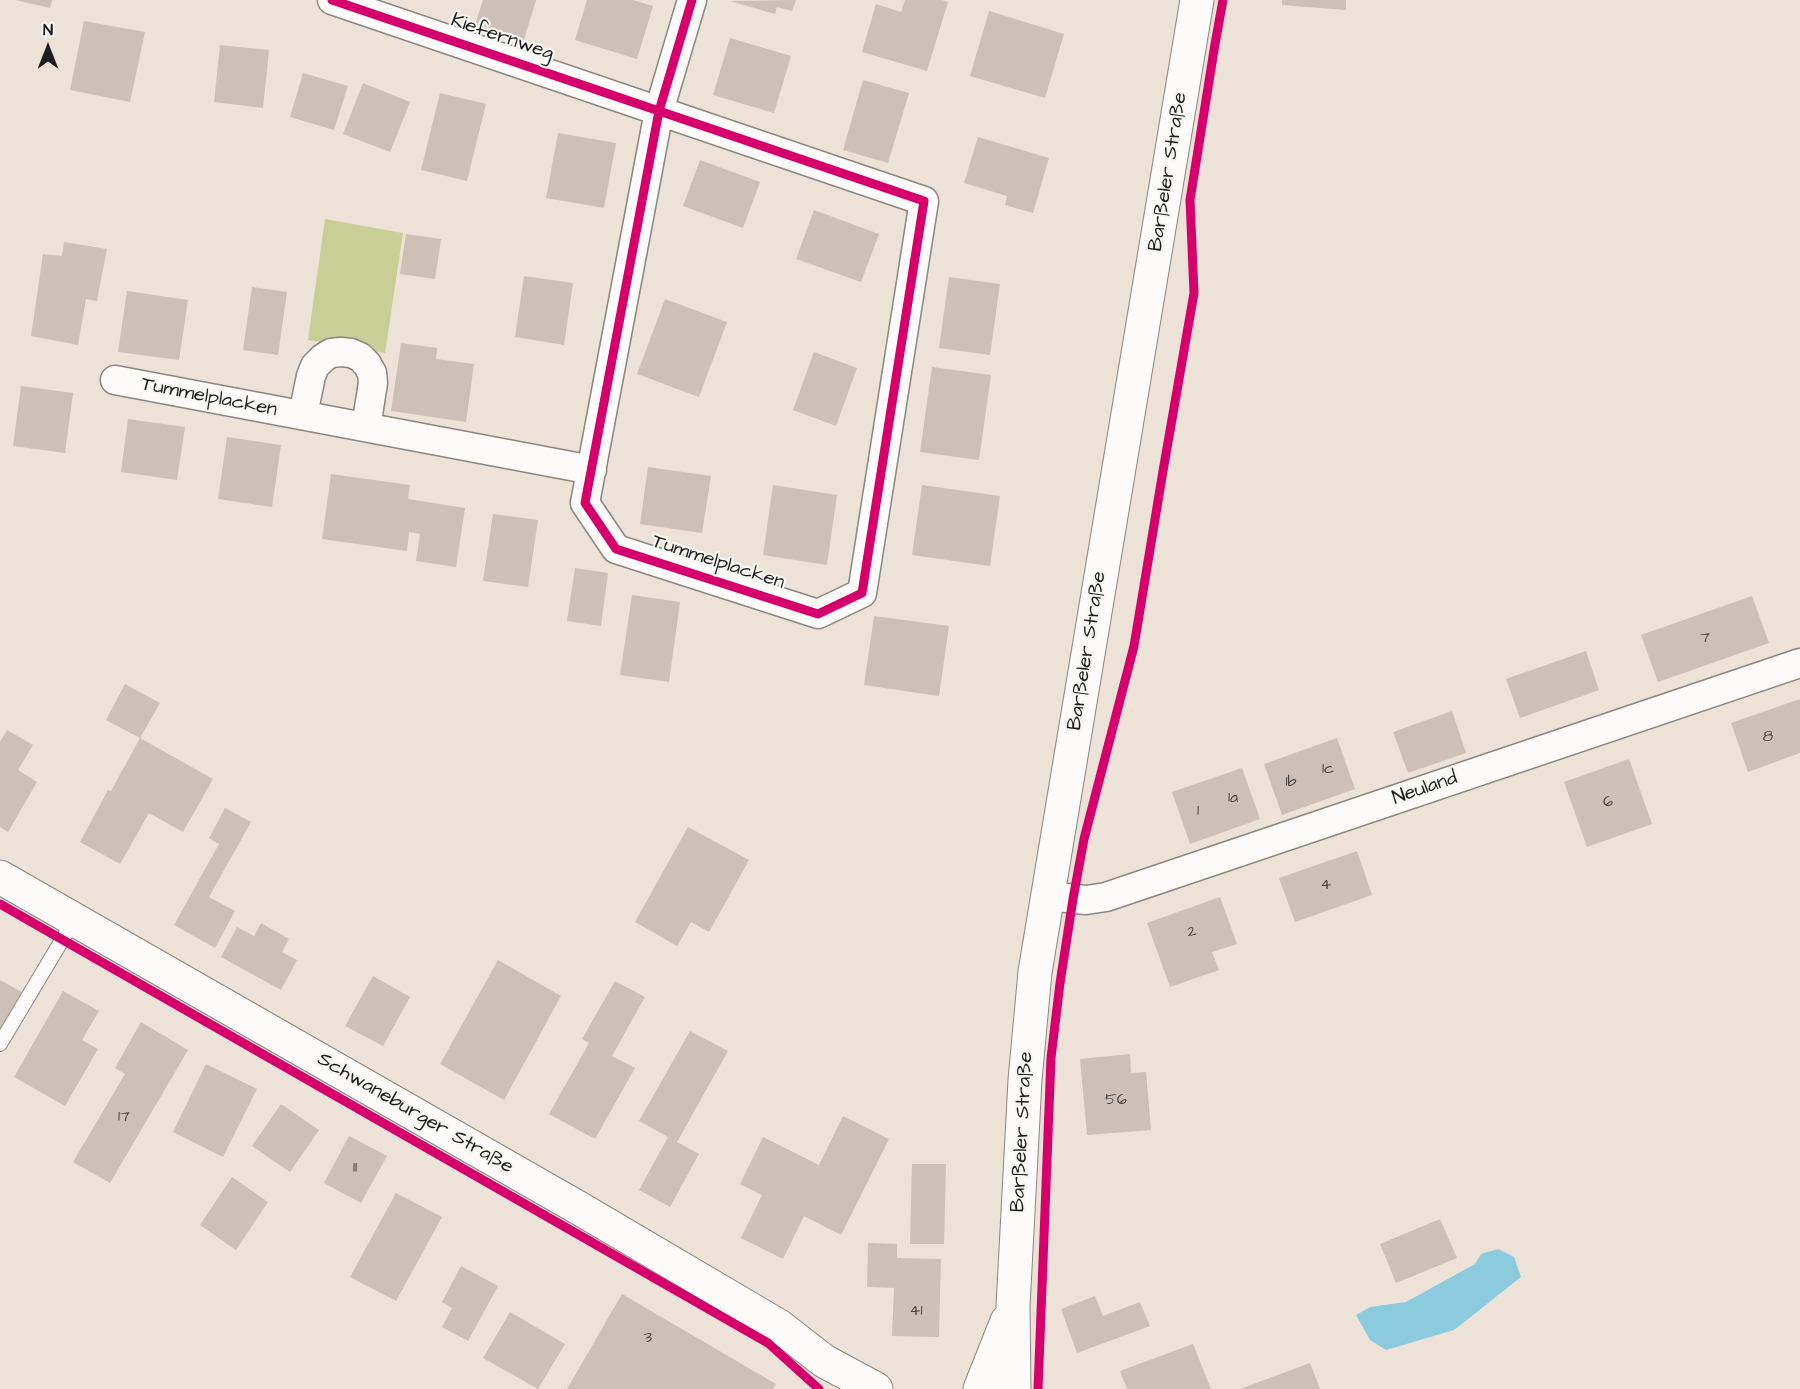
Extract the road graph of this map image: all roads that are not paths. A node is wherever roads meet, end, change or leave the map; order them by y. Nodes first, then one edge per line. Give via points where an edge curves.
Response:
1 (333, 0) edge
2 (692, 0) edge
3 (1197, 0) edge
4 (660, 111) junction
5 (924, 201) joint
6 (115, 380) dead end
7 (303, 415) junction
8 (366, 427) junction
9 (592, 470) junction
10 (1800, 663) edge
11 (0, 877) edge
12 (1047, 896) junction
13 (74, 920) junction
14 (0, 1044) edge
15 (1013, 1306) junction
16 (824, 1361) junction
17 (843, 1389) edge
18 (876, 1389) edge
19 (980, 1389) edge
20 (1014, 1389) edge

1 - 4 street, Kiefernweg
2 - 4 street
3 - 12 main road, Barßeler Straße
4 - 5 street, Kiefernweg
4 - 9 street, Tummelplacken
5 - 9 street, Tummelplacken via 862,593 818,614 616,549 585,503
6 - 7 street, Tummelplacken
7 - 8 street, Tummelplacken
7 - 8 street, Tummelplacken via 315,366 332,353 351,353 367,364 374,382
8 - 9 street, Tummelplacken
10 - 12 street, Neuland via 1106,897 1086,900
11 - 13 main road, Schwaneburger Straße
12 - 15 main road, Barßeler Straße via 1026,1069
13 - 14 lane
13 - 16 main road, Schwaneburger Straße via 587,1213 779,1326
15 - 19 main road, Barßeler Straße
15 - 20 main road, Barßeler Straße
16 - 17 main road, Schwaneburger Straße
16 - 18 main road, Schwaneburger Straße

